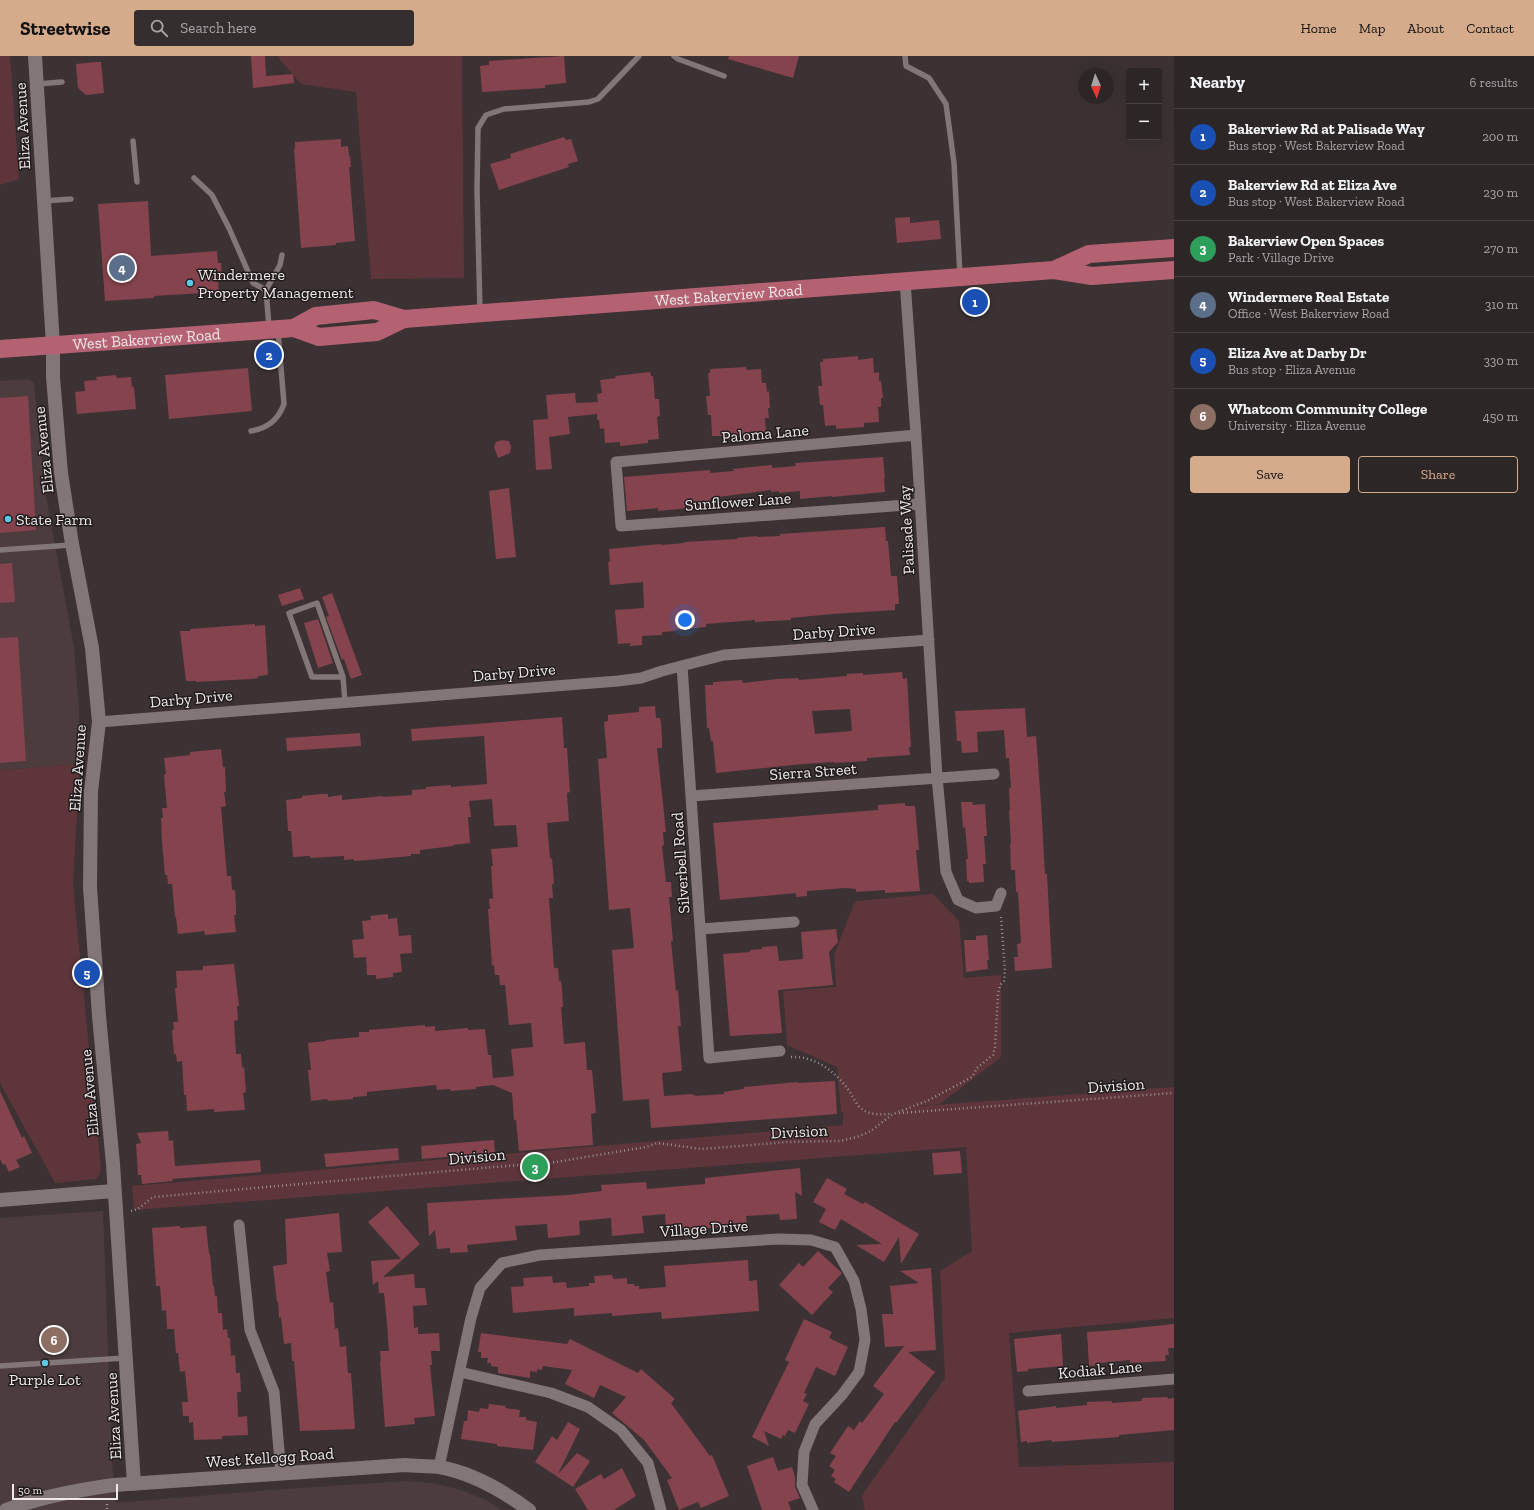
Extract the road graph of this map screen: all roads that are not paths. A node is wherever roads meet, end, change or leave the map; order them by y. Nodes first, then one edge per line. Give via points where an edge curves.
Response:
1 (35, 56) edge
2 (639, 56) edge
3 (674, 56) edge
4 (905, 56) edge
5 (724, 76) dead end
6 (62, 82) dead end
7 (37, 84) junction
8 (133, 142) dead end
9 (194, 178) dead end
10 (136, 182) dead end
11 (70, 199) dead end
12 (44, 201) junction
13 (1174, 248) edge
14 (282, 255) dead end
15 (1054, 270) junction
16 (1174, 270) edge
17 (960, 277) junction
18 (905, 281) junction
19 (266, 290) junction
20 (480, 312) junction
21 (280, 329) junction
22 (53, 345) junction
23 (0, 349) edge
24 (251, 431) dead end
25 (916, 435) junction
26 (616, 462) joint
27 (920, 504) junction
28 (72, 544) junction
29 (0, 550) edge
30 (928, 640) junction
31 (682, 666) junction
32 (343, 677) junction
33 (345, 702) junction
34 (98, 722) junction
35 (994, 774) dead end
36 (937, 777) junction
37 (691, 796) junction
38 (1001, 893) dead end
39 (794, 922) dead end
40 (701, 928) junction
41 (780, 1051) road end
42 (114, 1190) junction
43 (0, 1200) edge
44 (239, 1226) dead end
45 (126, 1358) junction
46 (0, 1366) edge
47 (460, 1372) junction
48 (1174, 1379) edge
49 (1028, 1391) dead end
50 (439, 1467) junction
51 (281, 1474) junction
52 (134, 1484) junction
53 (6, 1510) edge
54 (529, 1510) edge
55 (661, 1510) edge
56 (813, 1510) edge

1 - 7 street, Eliza Avenue
2 - 20 lane via 598,99 589,102 504,109 486,115 478,128 476,190
3 - 5 lane
4 - 17 lane via 906,66 929,78 946,104 954,163
6 - 7 lane
7 - 12 street, Eliza Avenue
8 - 10 lane
9 - 19 lane via 212,196 253,282
11 - 12 lane
12 - 22 street, Eliza Avenue
13 - 15 main road, West Bakerview Road via 1089,254
14 - 19 lane via 280,265
15 - 16 main road, West Bakerview Road via 1092,276
15 - 17 main road, West Bakerview Road
17 - 18 main road, West Bakerview Road
18 - 20 main road, West Bakerview Road
18 - 25 street, Palisade Way
19 - 21 lane
20 - 21 main road, West Bakerview Road via 404,319 369,333 319,337
21 - 22 main road, West Bakerview Road
21 - 24 lane via 284,404 280,415 272,423
22 - 23 main road, West Bakerview Road
22 - 28 street, Eliza Avenue via 60,461
25 - 26 street, Paloma Lane
25 - 27 street, Palisade Way
26 - 27 street, Sunflower Lane via 621,526
27 - 30 street, Palisade Way
28 - 29 lane
28 - 34 street, Eliza Avenue via 92,648
30 - 31 street, Darby Drive via 724,655
30 - 36 street, Palisade Way
31 - 33 street, Darby Drive via 641,678 618,681
31 - 37 street, Silverbell Road
32 - 32 lane via 317,603 289,613 312,677
32 - 33 lane
33 - 34 street, Darby Drive
34 - 42 street, Eliza Avenue via 91,792 90,887
35 - 36 street
36 - 37 street, Sierra Street
36 - 38 street, Palisade Way via 946,872 958,900 976,908 996,906
37 - 40 street, Silverbell Road
39 - 40 street
40 - 41 street, Silverbell Road via 709,1058
42 - 43 street
42 - 45 street, Eliza Avenue
44 - 51 street via 250,1330 274,1392
45 - 46 lane
45 - 52 street, Eliza Avenue
47 - 50 street, Village Drive
47 - 55 street via 551,1393 588,1407 621,1430 648,1463
47 - 56 street, Village Drive via 480,1288 502,1264 540,1255 778,1239 811,1240 835,1247 854,1281 866,1340 859,1372 815,1424 804,1452 802,1484
48 - 49 street, Kodiak Lane
50 - 51 street, West Kellogg Road via 405,1465
50 - 54 street, West Kellogg Road via 470,1476 497,1488
51 - 52 street, West Kellogg Road
52 - 53 street, West Kellogg Road via 80,1490

